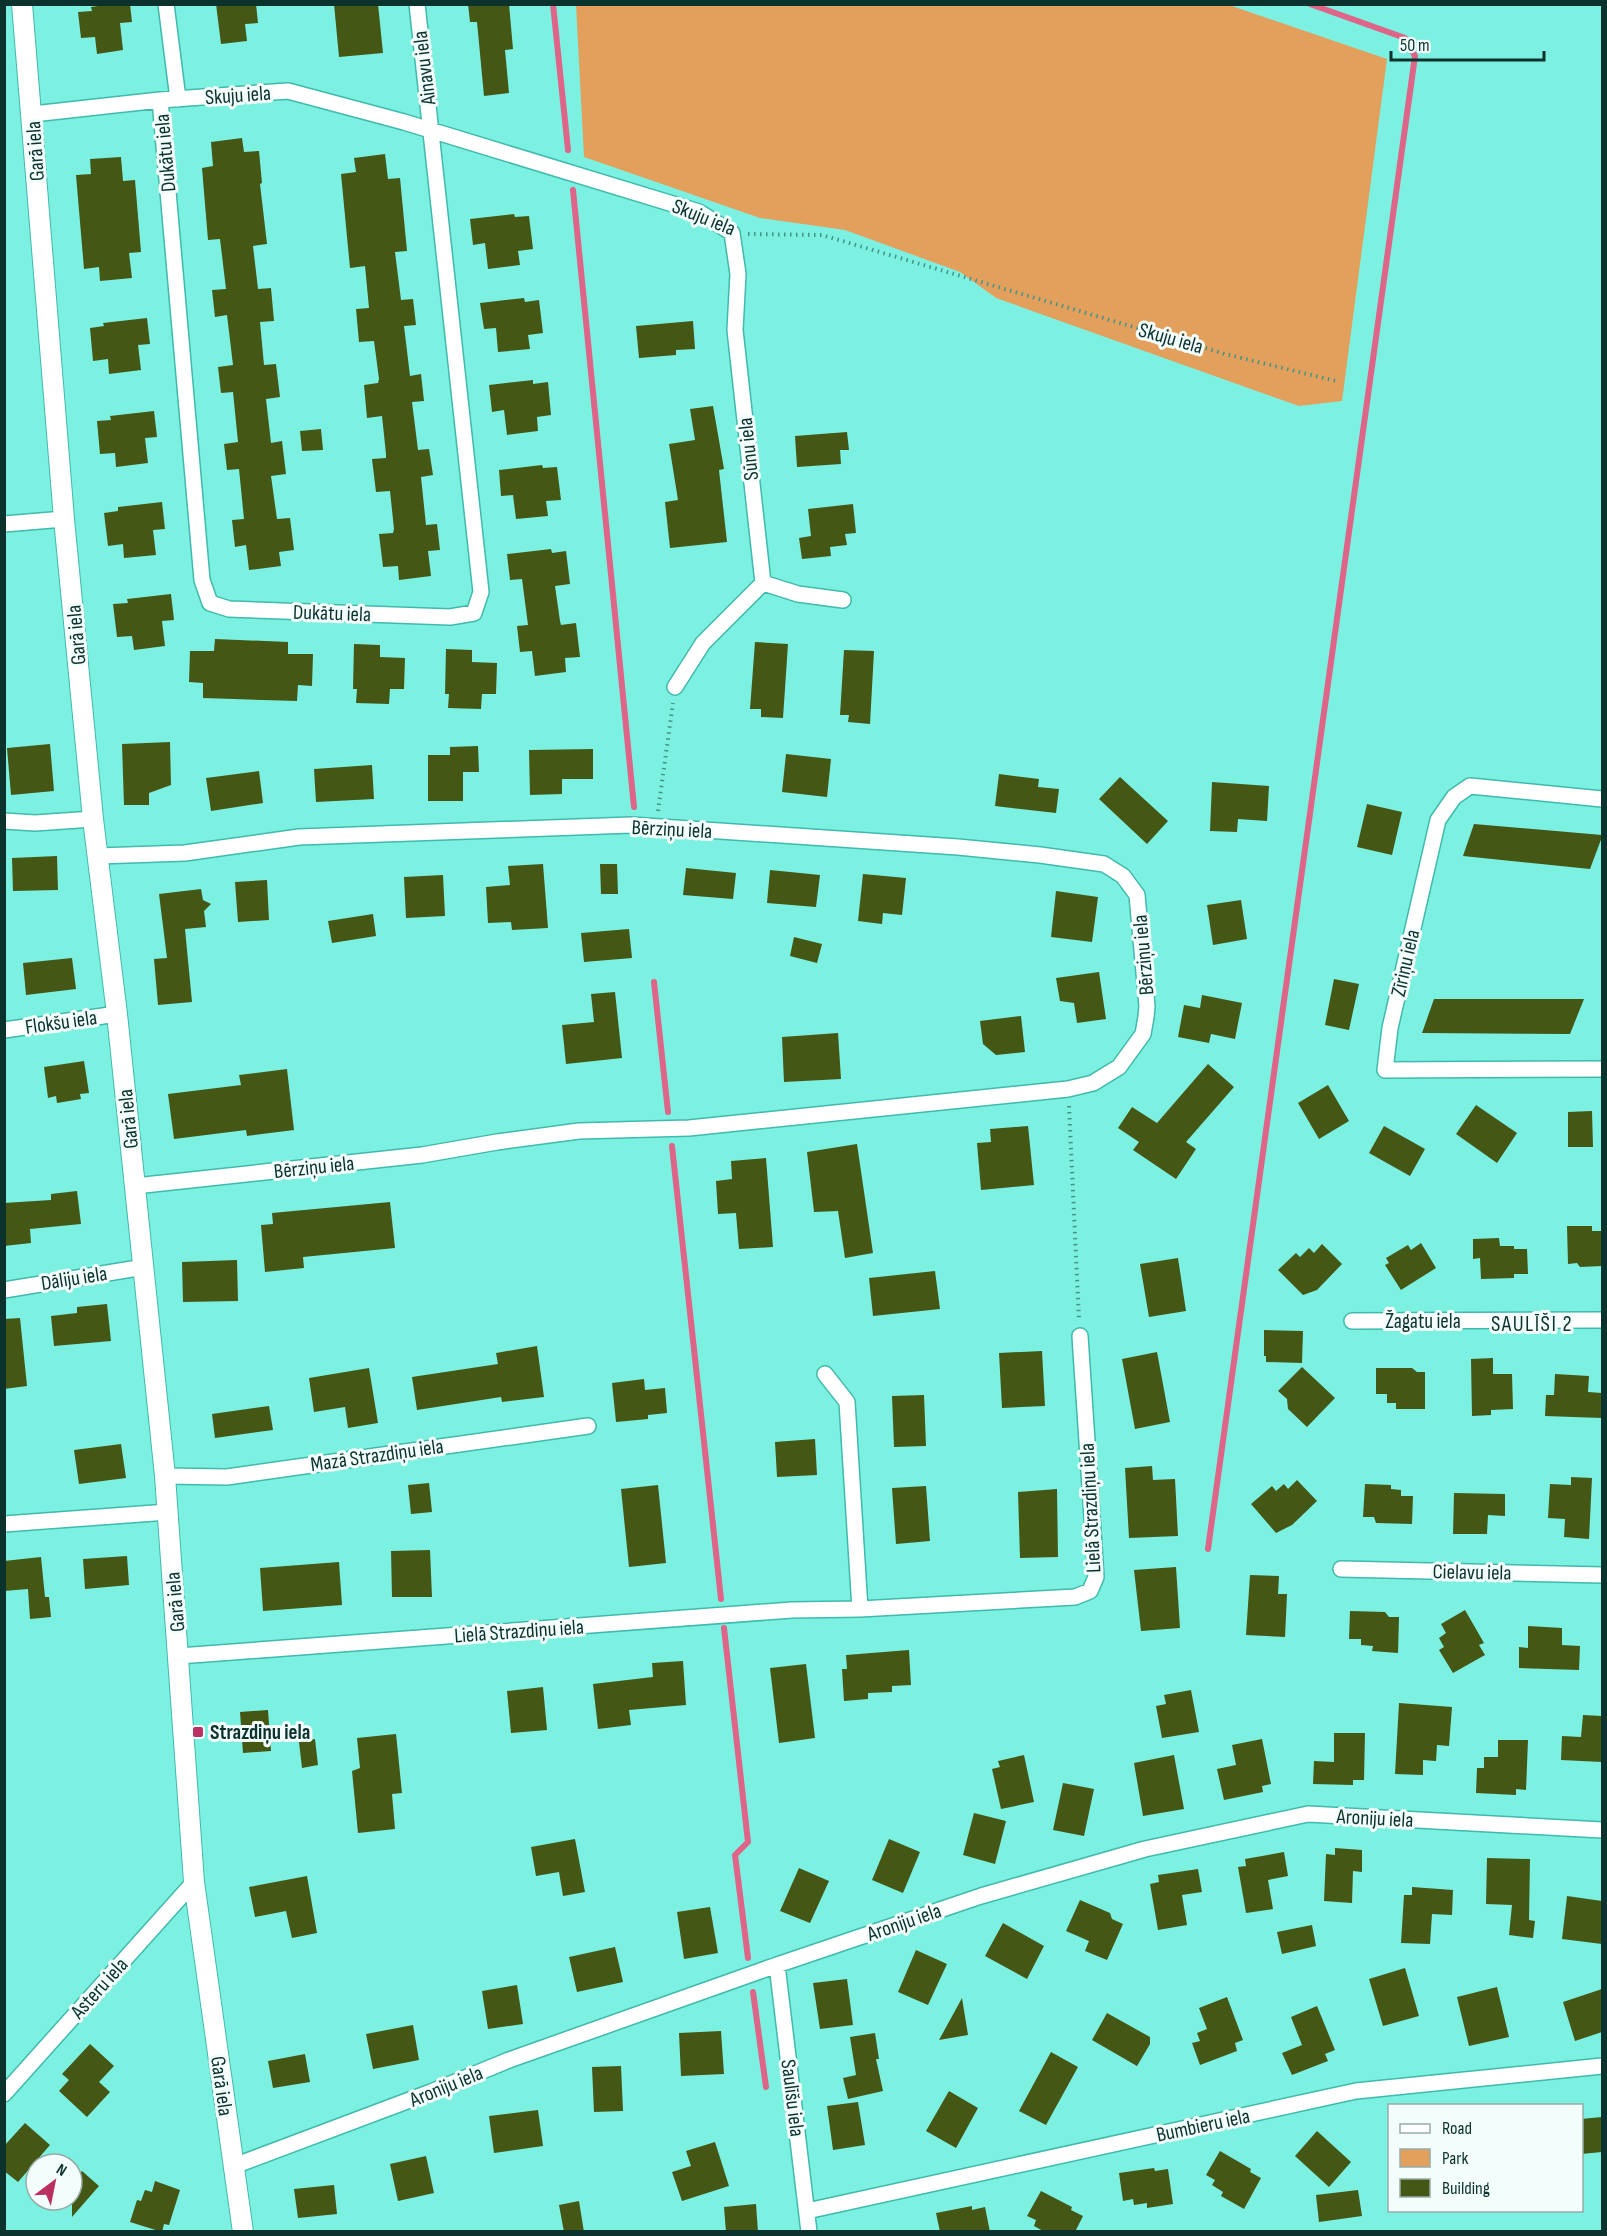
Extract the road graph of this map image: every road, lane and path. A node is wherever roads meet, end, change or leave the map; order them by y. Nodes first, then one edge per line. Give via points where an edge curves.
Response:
1 (22, 4) edge
2 (166, 4) edge
3 (417, 4) edge
4 (178, 99) junction
5 (160, 100) junction
6 (33, 114) junction
7 (432, 131) junction
8 (732, 234) junction
9 (1336, 381) dead end
10 (64, 519) junction
11 (4, 524) edge
12 (763, 583) junction
13 (843, 600) dead end
14 (675, 687) joint
15 (1602, 799) edge
16 (93, 819) junction
17 (4, 821) edge
18 (656, 827) junction
19 (98, 856) junction
20 (117, 1014) junction
21 (4, 1030) edge
22 (1602, 1069) edge
23 (1068, 1089) junction
24 (135, 1186) junction
25 (144, 1267) junction
26 (4, 1290) edge
27 (1602, 1320) edge
28 (1352, 1321) dead end
29 (1080, 1336) joint
30 (825, 1374) dead end
31 (588, 1426) dead end
32 (165, 1476) junction
33 (168, 1512) junction
34 (4, 1524) edge
35 (1341, 1569) dead end
36 (1602, 1575) edge
37 (860, 1610) junction
38 (179, 1656) junction
39 (1602, 1830) edge
40 (194, 1882) junction
41 (777, 1965) junction
42 (1602, 2066) edge
43 (4, 2094) edge
44 (234, 2166) junction
45 (807, 2211) junction
46 (243, 2232) edge
47 (809, 2232) edge

1 - 6 street, Garā iela
2 - 4 street
3 - 7 street, Ainavu iela
4 - 5 street, Skuju iela
4 - 7 street, Skuju iela via 288,91
5 - 6 street, Skuju iela
5 - 7 street, Dukātu iela via 202,580 210,603 230,609 450,617 474,614 481,592
6 - 10 street, Garā iela
7 - 8 street, Skuju iela via 699,212
8 - 9 path, Skuju iela via 822,235 1226,354
8 - 12 street, Sūnu iela via 738,274 735,330
10 - 11 street
10 - 16 street, Garā iela
12 - 13 street via 798,594
12 - 14 street via 703,643
14 - 18 path
15 - 22 street, Zīriņu iela via 1470,786 1454,797 1437,820 1390,1028 1385,1070
16 - 17 street
16 - 19 street, Garā iela
18 - 19 street, Bērziņu iela via 299,837 185,853
18 - 23 street, Bērziņu iela via 1040,855 1104,864 1123,876 1137,895 1148,1006 1143,1034 1119,1067 1093,1083
19 - 20 street, Garā iela
20 - 21 street, Flokšu iela
20 - 24 street, Garā iela
23 - 24 street, Bērziņu iela via 689,1128 579,1131 422,1155
23 - 29 path
24 - 25 street, Garā iela
25 - 26 street, Dāliju iela
25 - 32 street, Garā iela
27 - 28 street, Žagatu iela
29 - 37 street, Lielā Strazdiņu iela via 1096,1577 1090,1591 1075,1597
30 - 37 street via 847,1402
31 - 32 street, Mazā Strazdiņu iela via 227,1477
32 - 33 street, Garā iela
33 - 34 street
33 - 38 street, Garā iela
35 - 36 street, Cielavu iela
37 - 38 street, Lielā Strazdiņu iela via 792,1610
38 - 40 street, Garā iela
39 - 41 street, Aroniju iela via 1308,1814 1145,1850 1003,1890
40 - 43 street, Asteru iela
40 - 44 street, Garā iela
41 - 44 street, Aroniju iela via 509,2060
41 - 45 street, Saulīšu iela
42 - 45 street, Bumbieru iela via 1356,2091
44 - 46 street, Garā iela
45 - 47 street, Saulīšu iela

